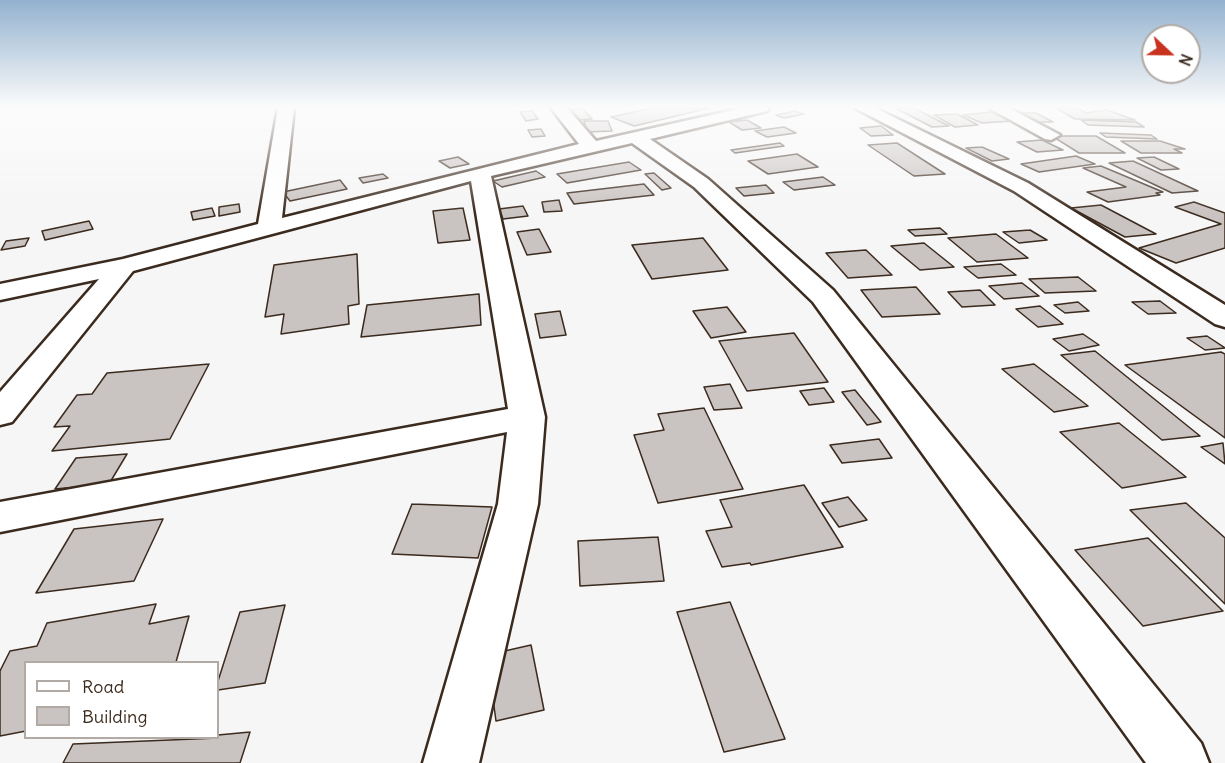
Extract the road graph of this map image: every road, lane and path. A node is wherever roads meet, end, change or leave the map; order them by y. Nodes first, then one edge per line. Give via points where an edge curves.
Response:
1 (281, 144) edge
2 (588, 144) edge
3 (612, 144) edge
4 (645, 144) edge
5 (934, 144) edge
6 (592, 148) junction
7 (480, 173) junction
8 (269, 228) junction
9 (124, 266) junction
10 (0, 292) edge
11 (1225, 318) edge
12 (0, 414) edge
13 (527, 417) junction
14 (0, 517) edge
15 (451, 763) edge
16 (1181, 763) edge

1 - 8 street
2 - 6 street
3 - 6 street
4 - 16 street via 701,183 823,296
5 - 11 street via 1021,187
6 - 7 street
7 - 8 street
7 - 13 street
8 - 9 street
9 - 10 street
9 - 12 street
13 - 14 street
13 - 15 street via 518,504

